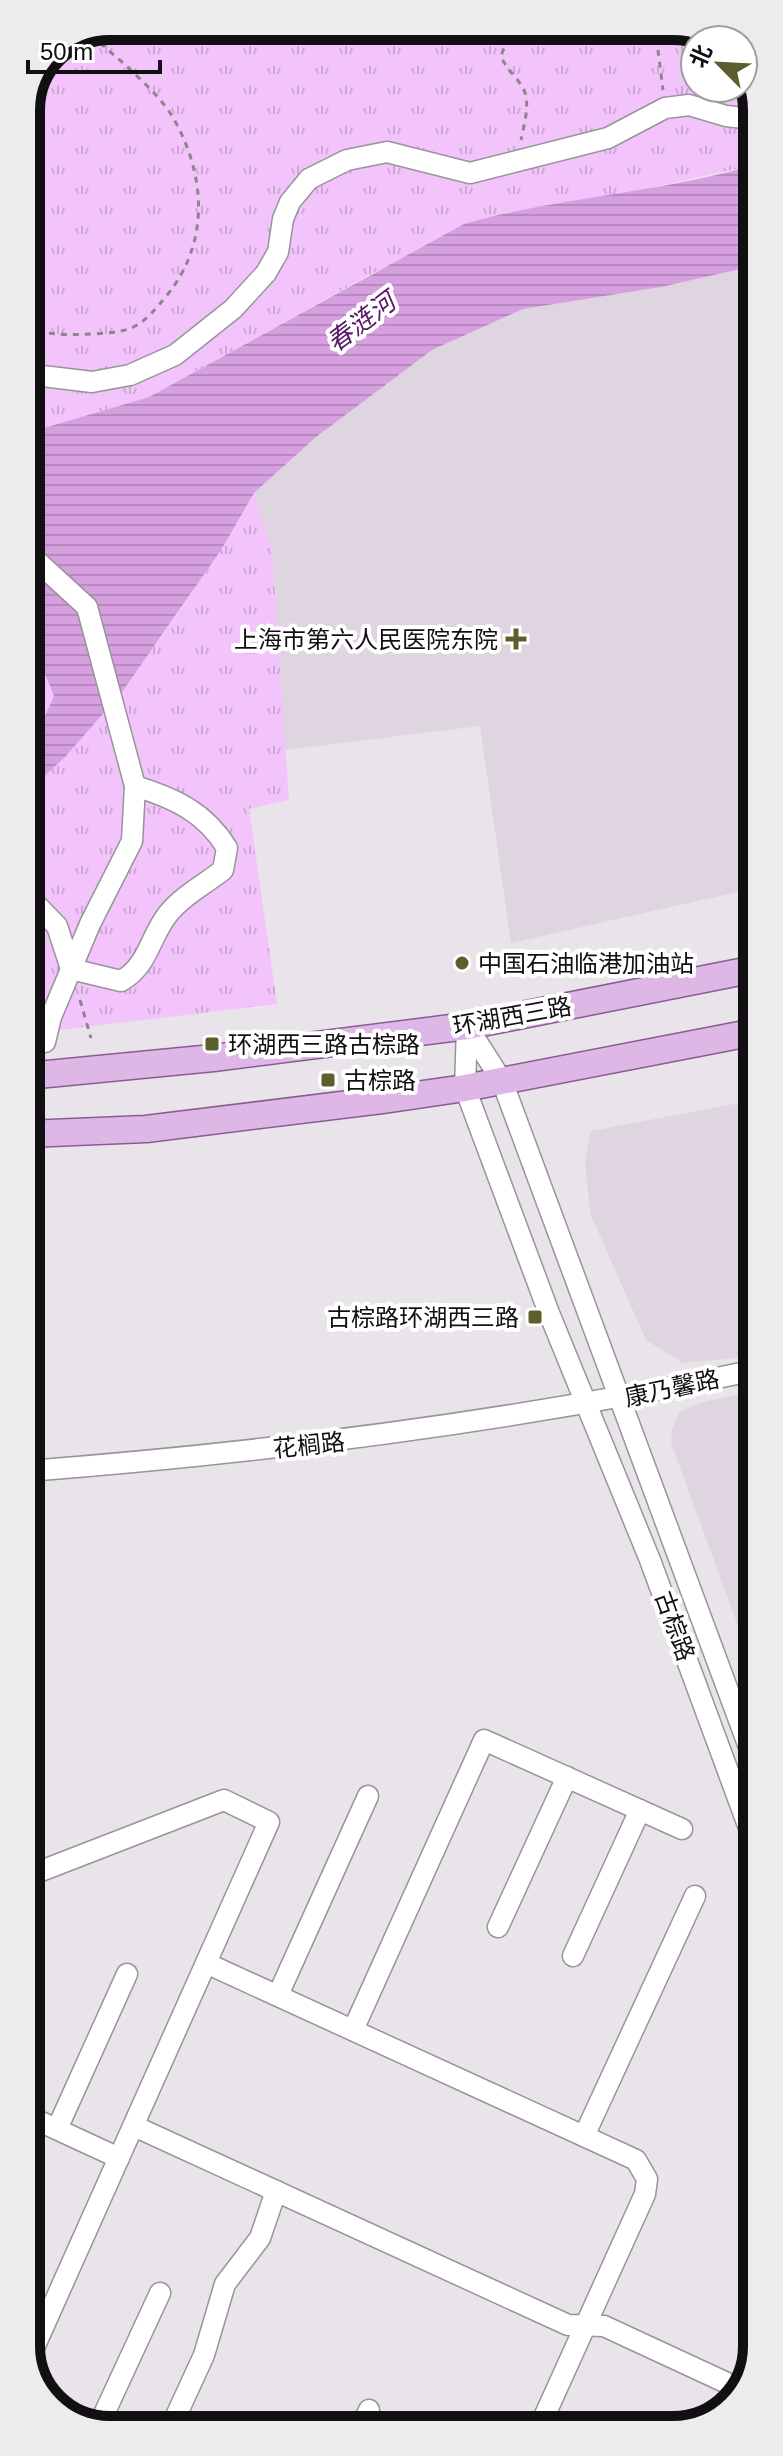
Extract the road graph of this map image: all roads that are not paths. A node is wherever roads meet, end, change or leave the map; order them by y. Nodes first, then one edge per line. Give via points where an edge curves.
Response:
1 (743, 118) edge
2 (40, 376) edge
3 (40, 564) edge
4 (134, 778) junction
5 (40, 908) edge
6 (71, 969) junction
7 (743, 971) edge
8 (467, 1026) junction
9 (743, 1034) edge
10 (45, 1042) dead end
11 (40, 1075) edge
12 (502, 1081) junction
13 (465, 1088) junction
14 (40, 1133) edge
15 (743, 1373) edge
16 (622, 1399) junction
17 (589, 1404) junction
18 (40, 1470) edge
19 (743, 1730) edge
20 (567, 1777) junction
21 (368, 1796) dead end
22 (640, 1810) junction
23 (743, 1813) edge
24 (682, 1829) dead end
25 (40, 1871) edge
26 (695, 1896) dead end
27 (498, 1927) dead end
28 (573, 1956) dead end
29 (206, 1963) junction
30 (127, 1974) dead end
31 (278, 1995) junction
32 (353, 2030) junction
33 (40, 2121) edge
34 (134, 2126) junction
35 (57, 2129) junction
36 (584, 2136) junction
37 (119, 2158) junction
38 (276, 2191) junction
39 (160, 2293) dead end
40 (585, 2326) junction
41 (40, 2334) edge
42 (731, 2384) edge
43 (103, 2416) edge
44 (176, 2416) edge
45 (544, 2416) edge

1 - 2 street via 689,105 665,108 608,138 470,173 387,152 347,160 309,179 290,202 278,252 266,273 233,309 175,355 130,375 92,382
3 - 4 street via 87,607
4 - 6 street via 132,841
4 - 6 street via 175,798 214,828 227,848 227,861 223,870 171,910 137,972 121,981
5 - 6 street via 57,926
6 - 10 street
7 - 8 main road, 环湖西三路
8 - 11 main road, 环湖西三路
8 - 12 street, 古棕路
8 - 13 street, 古棕路
9 - 12 main road
12 - 13 main road
12 - 16 street, 古棕路
13 - 14 main road via 146,1129
13 - 17 street, 古棕路
15 - 16 street, 康乃馨路
16 - 17 street, 康乃馨路
16 - 19 street, 古棕路
17 - 18 street, 花榈路 via 363,1439
17 - 23 street, 古棕路
20 - 22 street
20 - 27 street
20 - 32 street via 484,1740
21 - 31 street
22 - 24 street
22 - 28 street
25 - 29 street via 224,1800 269,1822
26 - 36 street
29 - 31 street
29 - 34 street
30 - 35 street
31 - 32 street
32 - 36 street
33 - 35 street
34 - 37 street
34 - 38 street
35 - 37 street
36 - 40 street via 636,2160 647,2179
37 - 41 street
38 - 40 street via 568,2325
38 - 44 street via 260,2238 225,2284 204,2355
39 - 43 street
40 - 42 street via 604,2326
40 - 45 street

